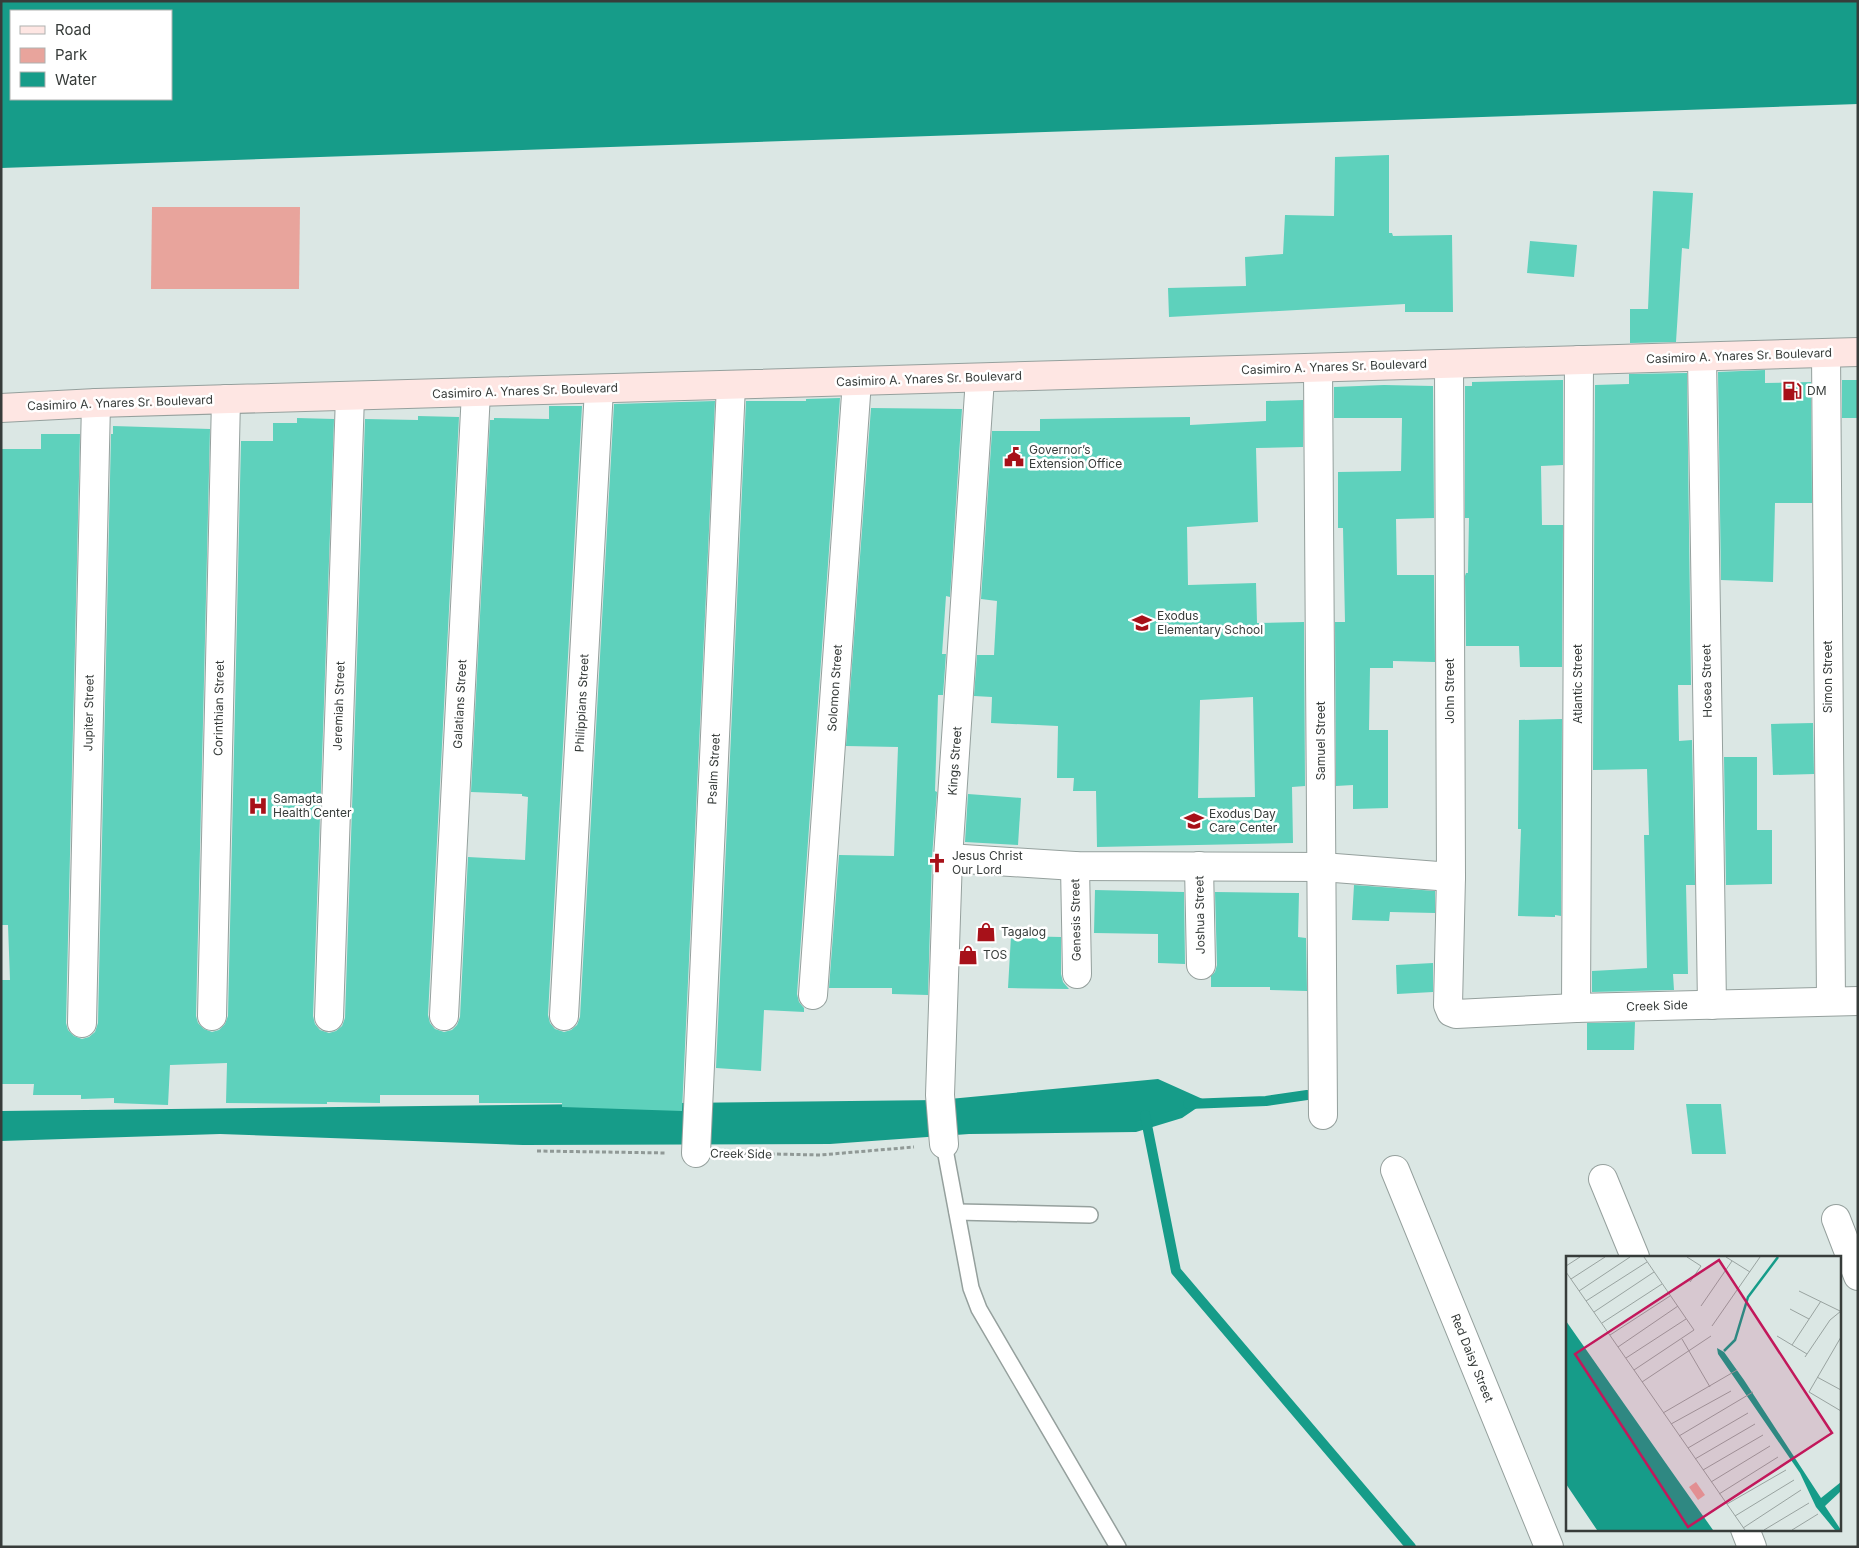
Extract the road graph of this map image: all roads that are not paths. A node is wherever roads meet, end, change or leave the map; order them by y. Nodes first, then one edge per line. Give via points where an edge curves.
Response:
1 (1858, 352) edge
2 (1826, 353) junction
3 (1702, 357) junction
4 (1580, 360) junction
5 (1449, 364) junction
6 (1318, 368) junction
7 (980, 378) junction
8 (857, 381) junction
9 (731, 385) junction
10 (599, 389) junction
11 (476, 392) junction
12 (350, 396) junction
13 (226, 400) junction
14 (96, 403) junction
15 (1, 408) edge
16 (948, 858) junction
17 (1075, 866) junction
18 (1199, 866) junction
19 (1322, 867) junction
20 (1451, 877) junction
21 (1201, 965) dead end
22 (1076, 974) dead end
23 (813, 995) dead end
24 (1858, 1001) edge
25 (1831, 1002) junction
26 (1712, 1005) junction
27 (1576, 1008) junction
28 (1456, 1014) joint
29 (212, 1016) dead end
30 (444, 1016) dead end
31 (564, 1016) dead end
32 (328, 1017) dead end
33 (82, 1024) dead end
34 (1323, 1114) dead end
35 (944, 1140) joint
36 (696, 1149) road end
37 (1395, 1170) dead end
38 (1603, 1180) dead end
39 (957, 1212) junction
40 (1090, 1215) dead end
41 (1836, 1218) dead end
42 (1634, 1256) edge
43 (1858, 1276) edge
44 (1745, 1530) edge
45 (1118, 1547) edge
46 (1549, 1547) edge
47 (1752, 1547) edge

1 - 2 main road, Casimiro A. Ynares Sr. Boulevard
2 - 3 main road, Casimiro A. Ynares Sr. Boulevard
2 - 25 street, Simon Street
3 - 4 main road, Casimiro A. Ynares Sr. Boulevard
3 - 26 street, Hosea Street
4 - 5 main road, Casimiro A. Ynares Sr. Boulevard
4 - 27 street, Atlantic Street
5 - 6 main road, Casimiro A. Ynares Sr. Boulevard
5 - 20 street, John Street
6 - 7 main road, Casimiro A. Ynares Sr. Boulevard
6 - 19 street, Samuel Street
7 - 8 main road, Casimiro A. Ynares Sr. Boulevard
7 - 16 street, Kings Street
8 - 9 main road, Casimiro A. Ynares Sr. Boulevard
8 - 23 street, Solomon Street
9 - 10 main road, Casimiro A. Ynares Sr. Boulevard
9 - 36 street, Psalm Street
10 - 11 main road, Casimiro A. Ynares Sr. Boulevard
10 - 31 street, Philippians Street
11 - 12 main road, Casimiro A. Ynares Sr. Boulevard
11 - 30 street, Galatians Street
12 - 13 main road, Casimiro A. Ynares Sr. Boulevard
12 - 32 street, Jeremiah Street
13 - 14 main road, Casimiro A. Ynares Sr. Boulevard
13 - 29 street, Corinthian Street
14 - 15 main road, Casimiro A. Ynares Sr. Boulevard
14 - 33 street, Jupiter Street
16 - 17 street
16 - 35 street, Kings Street via 940,1096
17 - 18 street
17 - 22 street, Genesis Street
18 - 19 street
18 - 21 street, Joshua Street
19 - 20 street
19 - 34 street, Samuel Street
20 - 28 street, John Street via 1448,1005
24 - 25 street, Creek Side
25 - 26 street, Creek Side
26 - 27 street, Creek Side
27 - 28 street, Creek Side
35 - 39 lane
37 - 46 street, Red Daisy Street
38 - 42 street
39 - 40 lane
39 - 45 lane via 978,1309
41 - 43 street
44 - 47 street

